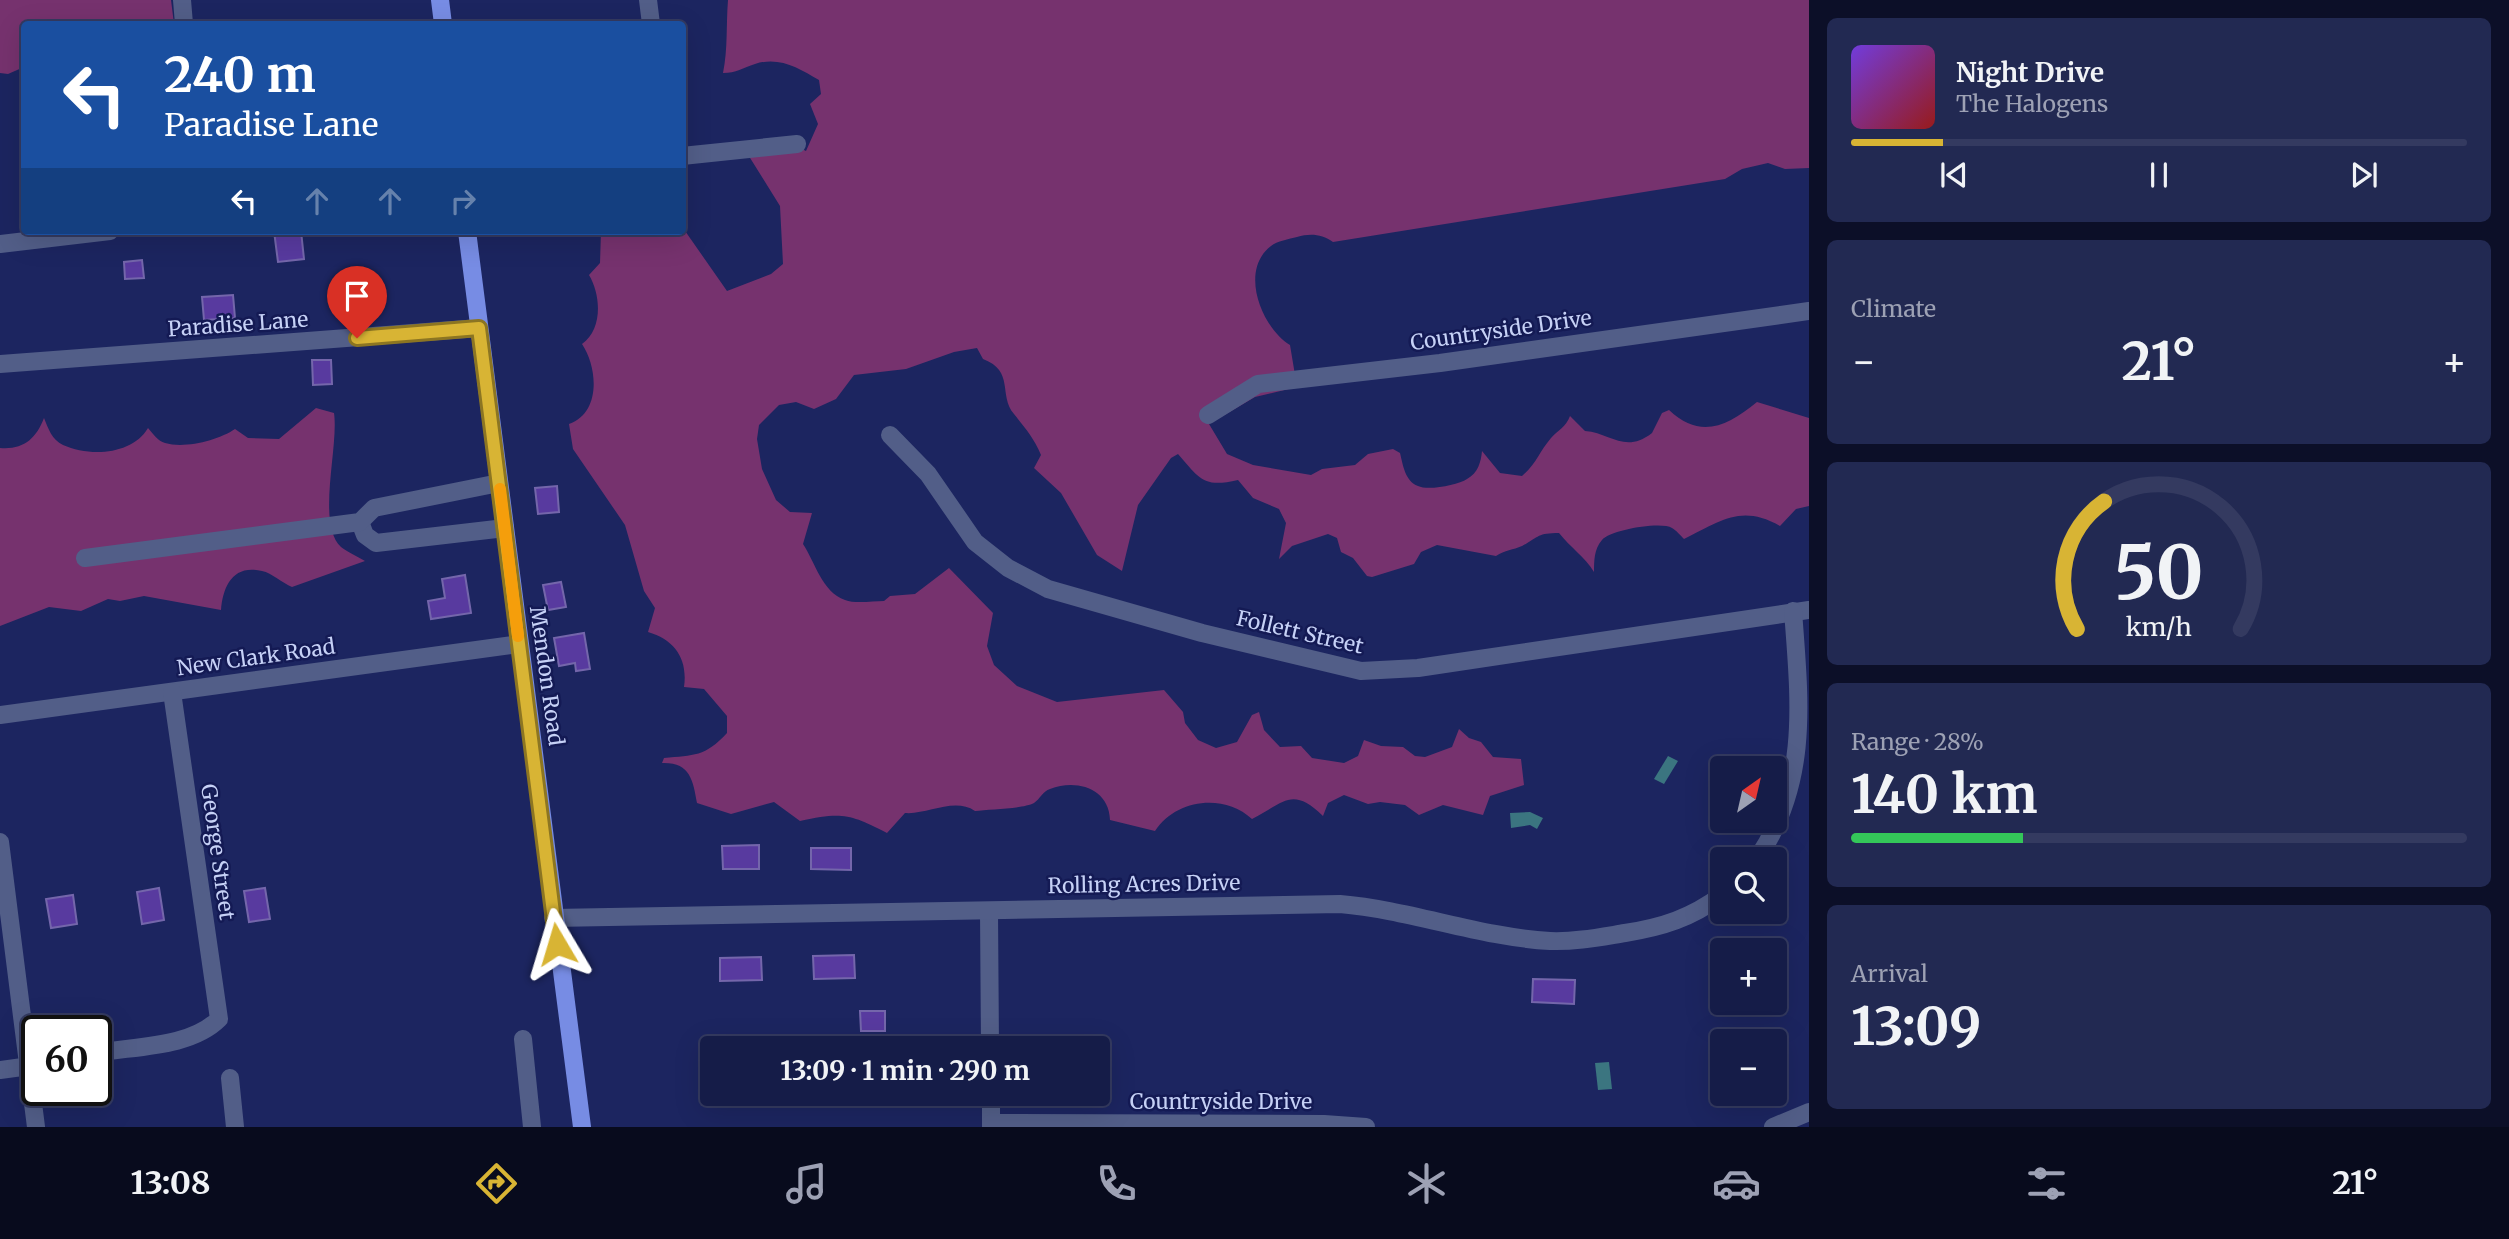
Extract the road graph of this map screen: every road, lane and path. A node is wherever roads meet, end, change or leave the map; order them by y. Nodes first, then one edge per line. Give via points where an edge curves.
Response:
1 (182, 0) edge
2 (440, 0) edge
3 (648, 0) edge
4 (184, 21) edge
5 (443, 21) edge
6 (651, 21) edge
7 (797, 144) dead end
8 (686, 156) edge
9 (76, 235) edge
10 (467, 235) edge
11 (0, 244) edge
12 (1809, 311) edge
13 (479, 328) junction
14 (0, 364) edge
15 (1208, 415) dead end
16 (890, 435) dead end
17 (499, 483) junction
18 (360, 522) junction
19 (505, 528) junction
20 (85, 558) dead end
21 (1801, 611) edge
22 (519, 644) junction
23 (172, 692) junction
24 (0, 715) edge
25 (0, 842) edge
26 (1766, 847) edge
27 (1710, 904) edge
28 (989, 912) junction
29 (553, 918) junction
30 (25, 1015) edge
31 (990, 1036) edge
32 (523, 1039) dead end
33 (112, 1050) edge
34 (21, 1067) edge
35 (0, 1070) edge
36 (230, 1078) dead end
37 (35, 1106) edge
38 (991, 1106) edge
39 (1809, 1112) edge
40 (991, 1125) edge
41 (36, 1127) edge
42 (235, 1127) edge
43 (532, 1127) edge
44 (582, 1127) edge
45 (1366, 1127) edge
46 (1773, 1127) edge

1 - 4 street
2 - 5 main road
3 - 6 street
7 - 8 street
9 - 11 street
10 - 13 main road, Mendon Road
12 - 15 street, Countryside Drive via 1258,384
13 - 14 street, Paradise Lane
13 - 17 main road, Mendon Road
16 - 21 street, Follett Street via 928,474 975,542 1008,568 1048,589 1202,633 1362,671 1418,668
17 - 18 street via 374,508
17 - 19 main road, Mendon Road
18 - 19 street via 376,543
18 - 20 street
19 - 22 main road, Mendon Road
21 - 26 street via 1801,757 1791,806
22 - 23 street, New Clark Road
22 - 29 main road, Mendon Road
23 - 24 street, New Clark Road
23 - 33 street, George Street via 219,1019 208,1030 174,1040
25 - 30 street
27 - 28 street, Rolling Acres Drive via 1666,926 1594,939 1551,941 1508,936 1382,907 1340,904
28 - 29 street, Rolling Acres Drive
28 - 31 street
29 - 44 main road, Mendon Road
32 - 43 street
34 - 35 street
36 - 42 street
37 - 41 street
38 - 40 street
39 - 46 street
40 - 45 street, Countryside Drive

